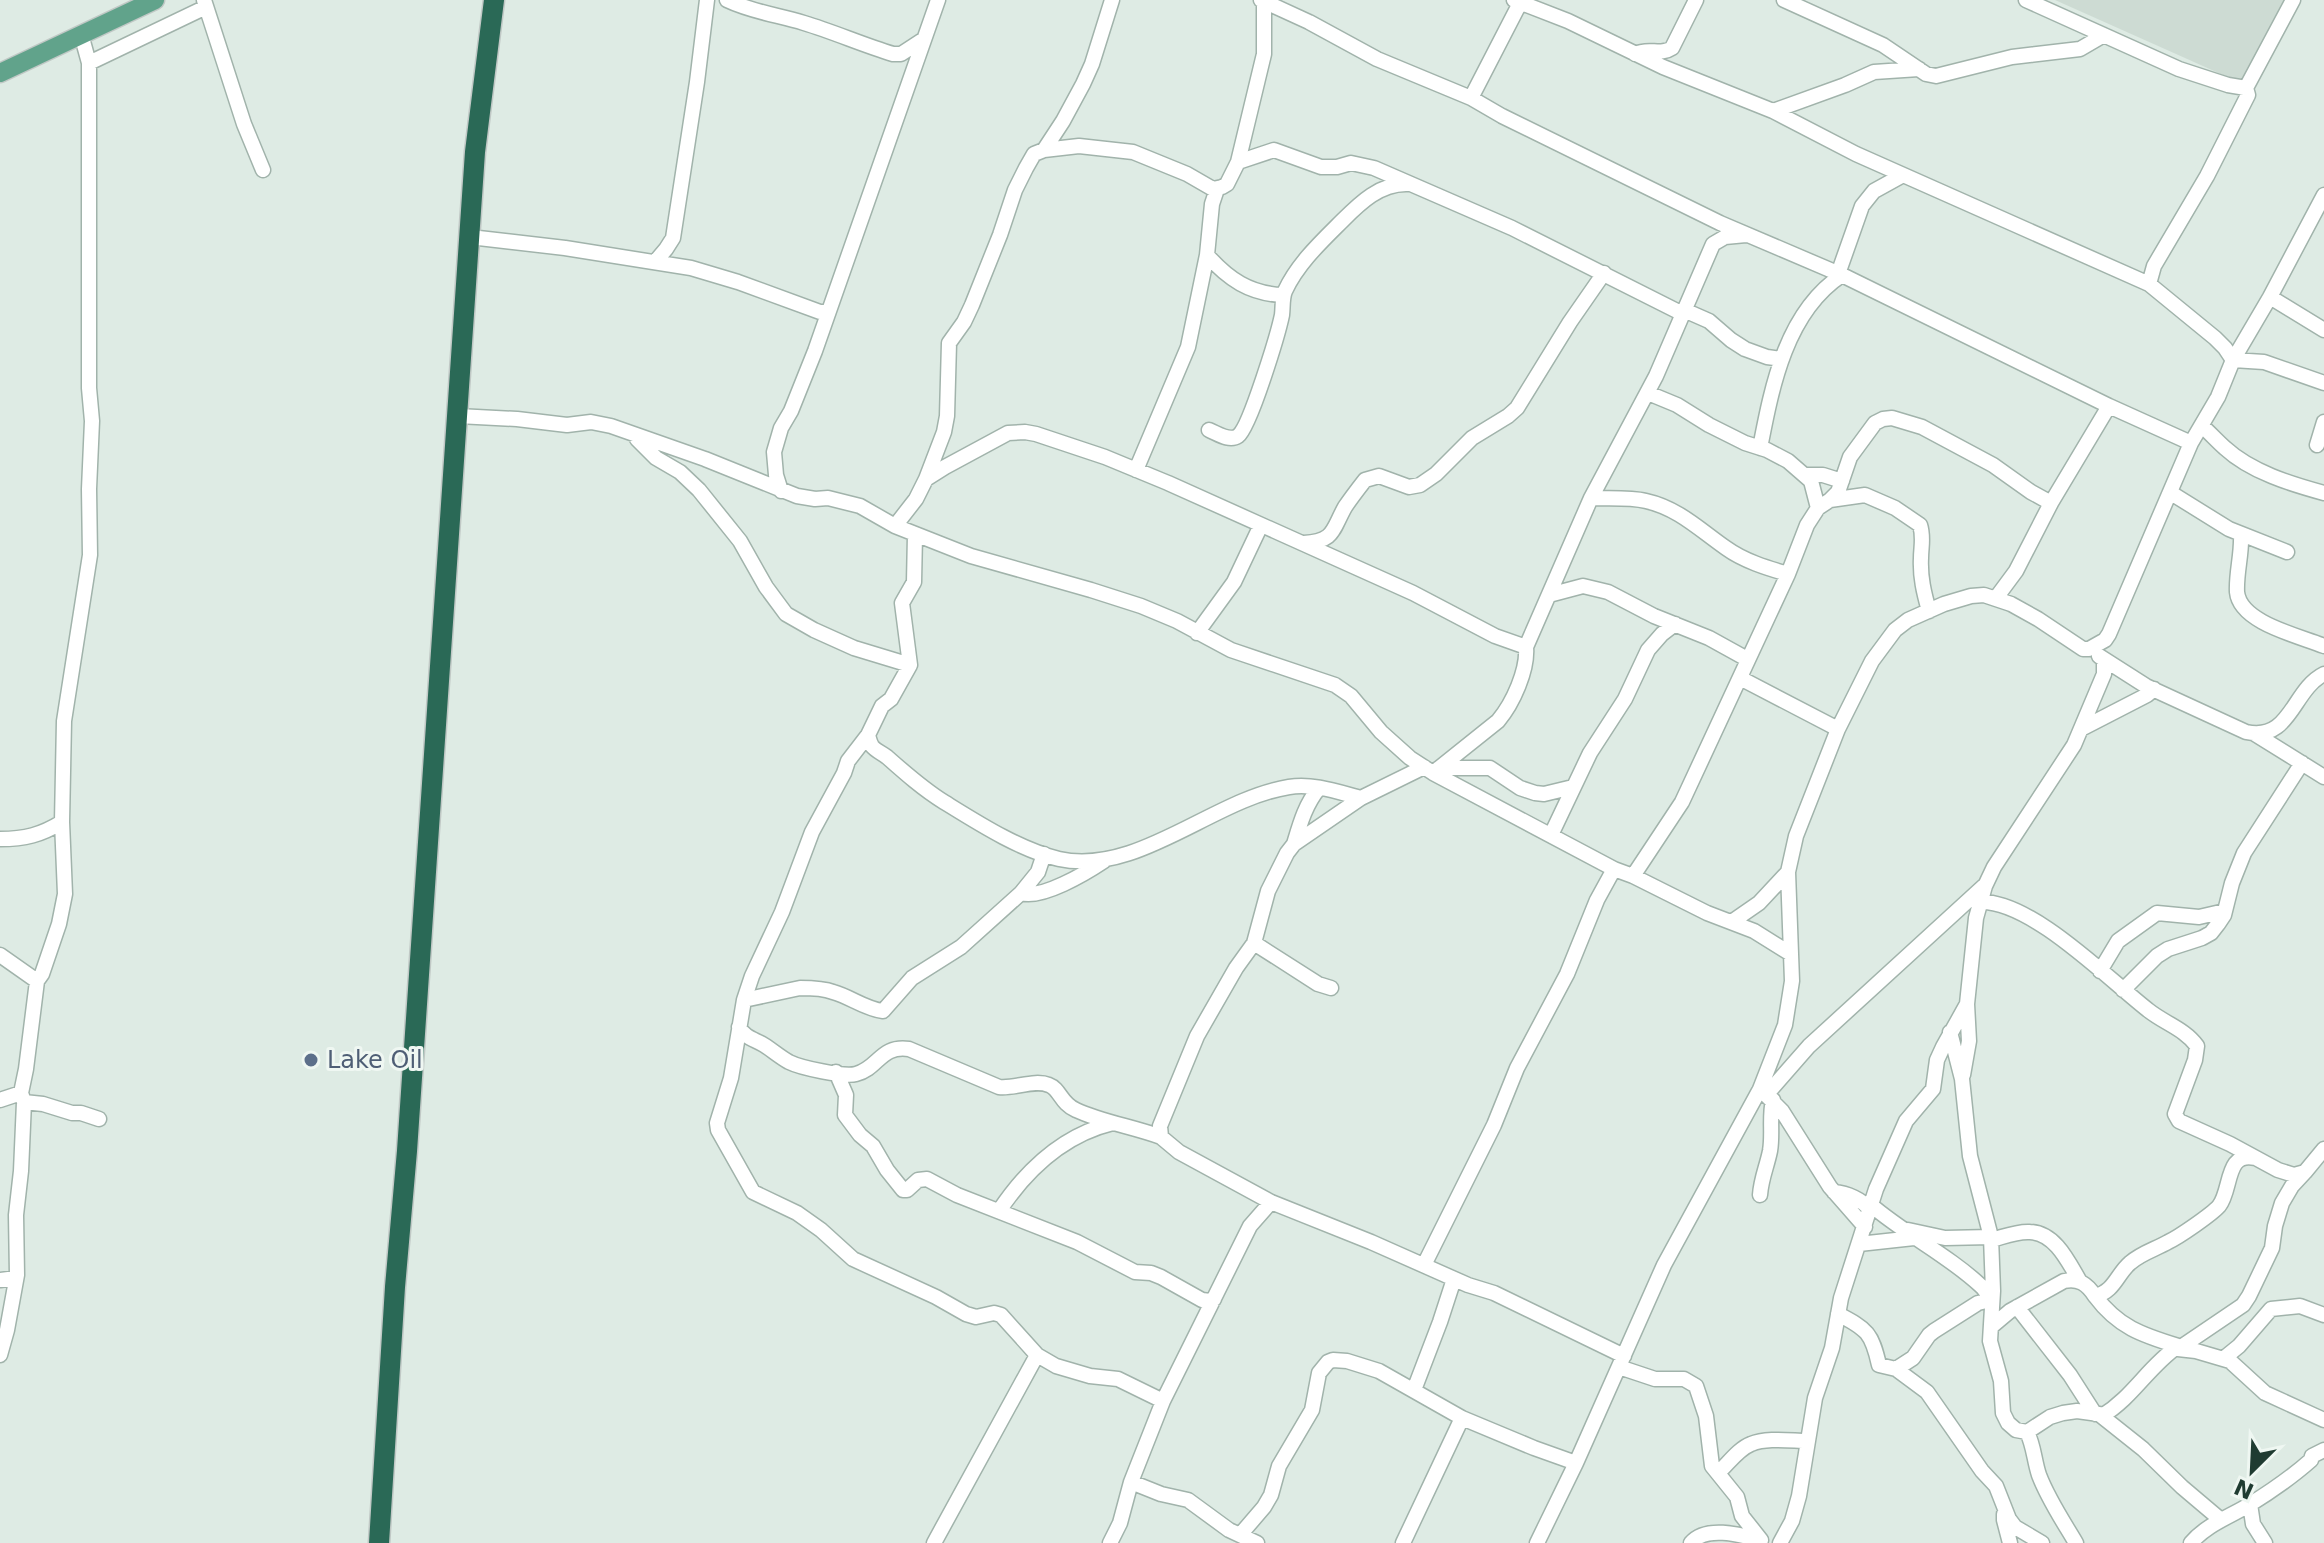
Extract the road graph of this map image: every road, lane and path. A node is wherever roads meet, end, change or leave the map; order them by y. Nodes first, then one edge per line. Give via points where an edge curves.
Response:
1 (155, 0) edge
2 (494, 0) edge
3 (707, 0) edge
4 (727, 0) edge
5 (938, 0) edge
6 (1112, 0) edge
7 (1696, 0) edge
8 (1784, 0) edge
9 (2026, 0) edge
10 (2293, 0) edge
11 (1262, 1) edge
12 (1517, 2) edge
13 (205, 3) edge
14 (81, 34) junction
15 (2104, 35) junction
16 (924, 39) junction
17 (1634, 54) junction
18 (89, 63) junction
19 (1919, 69) junction
20 (0, 73) edge
21 (2246, 88) junction
22 (1471, 98) junction
23 (1773, 111) junction
24 (1044, 150) junction
25 (1238, 162) junction
26 (263, 170) dead end
27 (1903, 175) junction
28 (1409, 184) junction
29 (1217, 189) junction
30 (2324, 195) edge
31 (1747, 235) junction
32 (470, 237) junction
33 (1207, 255) junction
34 (655, 262) junction
35 (1604, 273) junction
36 (1840, 274) junction
37 (2149, 284) junction
38 (1283, 295) junction
39 (2270, 297) junction
40 (828, 312) junction
41 (1684, 312) junction
42 (2324, 330) edge
43 (1782, 359) junction
44 (2233, 360) junction
45 (2324, 383) edge
46 (1648, 393) junction
47 (2109, 406) junction
48 (458, 416) junction
49 (2324, 422) edge
50 (2202, 426) junction
51 (1209, 430) dead end
52 (633, 434) junction
53 (2191, 443) junction
54 (2317, 445) dead end
55 (1760, 448) junction
56 (1136, 470) junction
57 (1806, 475) junction
58 (926, 479) junction
59 (1842, 481) junction
60 (781, 491) junction
61 (2171, 493) junction
62 (2324, 493) edge
63 (1591, 498) junction
64 (2051, 503) junction
65 (1824, 504) junction
66 (1261, 525) junction
67 (895, 526) junction
68 (915, 535) junction
69 (2241, 535) junction
70 (1303, 543) junction
71 (2287, 552) dead end
72 (1788, 574) junction
73 (1549, 595) junction
74 (1996, 598) junction
75 (1929, 611) junction
76 (1675, 624) junction
77 (1197, 633) junction
78 (2324, 646) edge
79 (1526, 647) junction
80 (2089, 649) junction
81 (1747, 659) junction
82 (2104, 660) junction
83 (910, 665) junction
84 (2324, 665) edge
85 (2324, 674) edge
86 (1740, 678) junction
87 (2310, 685) junction
88 (2154, 689) junction
89 (1838, 729) junction
90 (2081, 729) junction
91 (2255, 734) junction
92 (868, 735) junction
93 (2302, 763) junction
94 (1432, 769) junction
95 (2324, 777) edge
96 (1573, 787) junction
97 (1319, 788) junction
98 (1361, 798) junction
99 (62, 822) junction
100 (1551, 835) junction
101 (0, 839) edge
102 (1294, 844) junction
103 (1044, 854) junction
104 (1107, 859) junction
105 (1614, 869) junction
106 (1788, 872) junction
107 (1633, 876) junction
108 (1985, 886) junction
109 (1021, 893) junction
110 (1980, 902) junction
111 (2225, 911) junction
112 (1733, 921) junction
113 (1254, 943) junction
114 (1791, 954) junction
115 (0, 955) edge
116 (2100, 971) junction
117 (37, 981) junction
118 (1331, 988) dead end
119 (2123, 990) junction
120 (744, 1000) junction
121 (1967, 1004) junction
122 (739, 1027) junction
123 (1950, 1032) junction
124 (836, 1072) junction
125 (1962, 1079) junction
126 (1766, 1094) junction
127 (22, 1098) junction
128 (0, 1100) edge
129 (99, 1119) dead end
130 (1114, 1123) junction
131 (1161, 1137) junction
132 (2324, 1149) edge
133 (2260, 1159) junction
134 (2305, 1172) junction
135 (1834, 1192) junction
136 (1760, 1195) dead end
137 (1271, 1202) junction
138 (1870, 1208) junction
139 (999, 1211) junction
140 (16, 1215) junction
141 (0, 1224) edge
142 (1865, 1227) junction
143 (1897, 1227) junction
144 (1914, 1238) junction
145 (1991, 1239) junction
146 (1859, 1244) junction
147 (1424, 1265) junction
148 (16, 1278) junction
149 (1454, 1279) junction
150 (0, 1280) edge
151 (2079, 1280) junction
152 (2095, 1296) junction
153 (1214, 1299) junction
154 (1991, 1300) junction
155 (2017, 1307) junction
156 (1838, 1314) junction
157 (2324, 1315) edge
158 (1991, 1327) junction
159 (2178, 1348) junction
160 (0, 1355) edge
161 (1037, 1355) junction
162 (2223, 1359) junction
163 (1621, 1361) junction
164 (1896, 1369) junction
165 (1414, 1390) junction
166 (1163, 1401) junction
167 (2098, 1415) junction
168 (1462, 1418) junction
169 (2324, 1420) edge
170 (2027, 1432) junction
171 (2324, 1437) edge
172 (1808, 1441) junction
173 (2318, 1453) edge
174 (1576, 1463) junction
175 (1718, 1473) junction
176 (1131, 1482) junction
177 (2250, 1504) junction
178 (2005, 1510) junction
179 (2221, 1520) junction
180 (1240, 1535) junction
181 (1761, 1540) junction
182 (379, 1543) edge
183 (934, 1543) edge
184 (1110, 1543) edge
185 (1257, 1543) edge
186 (1403, 1543) edge
187 (1537, 1543) edge
188 (1691, 1543) edge
189 (1780, 1543) edge
190 (2010, 1543) edge
191 (2042, 1543) edge
192 (2076, 1543) edge
193 (2191, 1543) edge
194 (2265, 1543) edge

1 - 14 main road
2 - 32 highway
3 - 34 street via 673,238
4 - 16 street via 893,54
5 - 16 street
6 - 24 street via 1087,74
7 - 17 street via 1672,48
8 - 19 street via 1883,45
9 - 15 street
10 - 21 street
11 - 22 street via 1377,59
11 - 25 street via 1264,54
12 - 17 street
12 - 22 street
13 - 18 street
13 - 26 street
14 - 18 street
14 - 20 main road
15 - 19 street via 2080,49 2012,57 1948,74 1936,76
15 - 21 street via 2207,79
16 - 40 street
17 - 23 street
18 - 99 street via 90,555 64,721
19 - 23 street via 1874,72
21 - 37 street via 2248,95
22 - 31 street
23 - 27 street
24 - 29 street via 1079,146 1133,152
24 - 58 street via 1034,154 1015,190 972,305 949,343 947,416
25 - 28 street via 1274,150 1321,167 1363,164
25 - 29 street via 1227,184
27 - 36 street via 1874,191 1862,206
27 - 37 street
28 - 35 street
28 - 38 street via 1389,186 1360,204 1309,255
29 - 33 street
30 - 39 street
31 - 36 street
31 - 41 street via 1713,244
32 - 34 street
32 - 48 highway
33 - 38 street via 1243,286
33 - 56 street via 1188,347
34 - 40 street via 726,278
35 - 41 street
35 - 70 street via 1508,416 1472,438 1420,485 1409,487 1379,476 1365,480 1333,533 1318,543
36 - 43 street via 1816,296
36 - 47 street
37 - 44 street via 2215,338
38 - 51 street via 1278,329 1248,420 1234,438
39 - 42 street
39 - 44 street
40 - 60 street via 778,439 774,461
41 - 43 street via 1709,321 1745,349
41 - 46 street
43 - 55 street
44 - 45 street via 2264,362
44 - 50 street
46 - 55 street
46 - 63 street
47 - 53 street
47 - 64 street
48 - 52 street via 567,425 591,422
48 - 182 highway
49 - 54 street
50 - 53 street
50 - 62 street via 2247,464
52 - 60 street
52 - 83 street via 699,490 740,541 786,614 854,648
53 - 61 street
55 - 57 street
56 - 58 street via 1025,432 1008,433
56 - 66 street
57 - 59 street
57 - 65 street
58 - 67 street
59 - 64 street via 1868,432 1892,418 1948,440
59 - 65 street
60 - 67 street via 860,506
61 - 69 street
61 - 80 street via 2109,634
63 - 72 street via 1664,507 1728,549
63 - 73 street
64 - 74 street via 2029,550
65 - 72 street via 1807,525
65 - 75 street via 1865,495 1920,525 1922,584
66 - 70 street
66 - 77 street via 1234,582
67 - 68 street
68 - 77 street via 1141,606
68 - 83 street via 914,582 902,603
69 - 71 street
69 - 78 street via 2237,589 2245,610 2278,630
70 - 79 street
72 - 81 street
73 - 76 street via 1594,588
73 - 79 street
74 - 75 street via 1971,596
74 - 80 street
75 - 89 street via 1908,620 1882,646
76 - 81 street
76 - 96 street via 1648,650
77 - 94 street via 1335,685 1410,758
79 - 94 street via 1520,679 1505,712
80 - 82 street
81 - 86 street
82 - 88 street
82 - 90 street via 2104,674
83 - 92 street
84 - 87 street
85 - 87 street
86 - 89 street
86 - 107 street via 1682,802
87 - 91 street via 2278,727
88 - 90 street
88 - 91 street
89 - 106 street via 1796,836
90 - 108 street
91 - 93 street
92 - 103 street via 875,750 929,793
92 - 120 street via 848,761 812,832
93 - 95 street
93 - 111 street via 2244,853
94 - 96 street via 1490,768 1535,793
94 - 98 street
94 - 100 street
96 - 100 street
97 - 98 street
97 - 102 street
97 - 104 street via 1288,787 1251,798
98 - 102 street
99 - 101 street via 31,837
99 - 117 street via 63,905
100 - 105 street
102 - 113 street via 1268,891
103 - 104 street via 1069,860
103 - 109 street
104 - 109 street via 1037,894
105 - 107 street
105 - 147 street
106 - 112 street
106 - 114 street
107 - 112 street
108 - 110 street
108 - 126 street via 1809,1046
109 - 120 street via 961,947 912,978 883,1011 807,988
110 - 116 street via 2011,907
110 - 121 street
111 - 116 street via 2199,917 2157,913 2118,941
111 - 119 street via 2211,933 2157,956
112 - 114 street
113 - 118 street
113 - 131 street via 1197,1036 1160,1126
114 - 126 street via 1785,1025
115 - 117 street
116 - 119 street
117 - 127 street
119 - 133 street via 2197,1046 2175,1118
120 - 122 street
121 - 123 street
121 - 125 street via 1969,1041
122 - 124 street via 791,1063
122 - 161 street via 717,1123 759,1197 797,1213 853,1259 966,1314 1001,1315
123 - 125 street
123 - 138 street via 1937,1060 1933,1089 1906,1121
124 - 130 street via 860,1073 899,1047 999,1087 1049,1085 1068,1106
124 - 139 street via 846,1095 845,1115 903,1190 927,1179
125 - 145 street via 1970,1156
126 - 135 street
126 - 136 street via 1770,1151
126 - 163 street via 1664,1265
127 - 128 street
127 - 129 street
127 - 140 street
130 - 131 street
130 - 139 street via 1059,1147 1024,1176
131 - 137 street
132 - 134 street
133 - 134 street via 2294,1175
133 - 152 street via 2241,1158 2217,1208 2129,1263 2109,1290
134 - 159 street via 2282,1203 2272,1248 2243,1305
135 - 138 street
135 - 142 street
137 - 147 street
137 - 153 street via 1250,1226
138 - 142 street
138 - 143 street
139 - 153 street via 1096,1250 1135,1272 1161,1277 1202,1300
140 - 141 street
140 - 148 street
142 - 146 street
143 - 144 street
143 - 145 street via 1945,1238
144 - 146 street
144 - 154 street via 1964,1271
145 - 151 street via 2040,1234 2058,1246
145 - 154 street
146 - 156 street
147 - 149 street
148 - 150 street
148 - 160 street
149 - 163 street via 1494,1293
149 - 165 street
151 - 152 street
151 - 155 street via 2064,1281
152 - 159 street via 2117,1321
153 - 166 street
154 - 158 street
154 - 164 street via 1934,1331 1913,1358
155 - 158 street
155 - 167 street
156 - 164 street via 1873,1339 1879,1365
156 - 172 street
157 - 162 street via 2294,1305 2271,1309
158 - 170 street via 2003,1413 2016,1430
159 - 162 street
159 - 167 street via 2149,1370 2124,1401
161 - 166 street via 1069,1371 1118,1379
161 - 183 street
162 - 169 street via 2265,1393
163 - 174 street
163 - 175 street via 1655,1379 1684,1379 1696,1386 1706,1416 1710,1462
164 - 178 street via 1932,1399 1996,1486
165 - 168 street
165 - 180 street via 1361,1364 1328,1362 1315,1383 1309,1418 1279,1466 1271,1495
166 - 176 street
167 - 170 street via 2063,1413
167 - 179 street
168 - 174 street
168 - 186 street
170 - 192 street via 2038,1473
171 - 173 street
172 - 175 street via 1752,1443
172 - 189 street via 1799,1496
173 - 177 street
174 - 187 street
175 - 181 street
176 - 180 street via 1188,1500
176 - 184 street
177 - 179 street
177 - 194 street via 2253,1524
178 - 190 street
178 - 191 street via 2015,1527
179 - 193 street
180 - 185 street
181 - 188 street via 1719,1534
181 - 189 street

